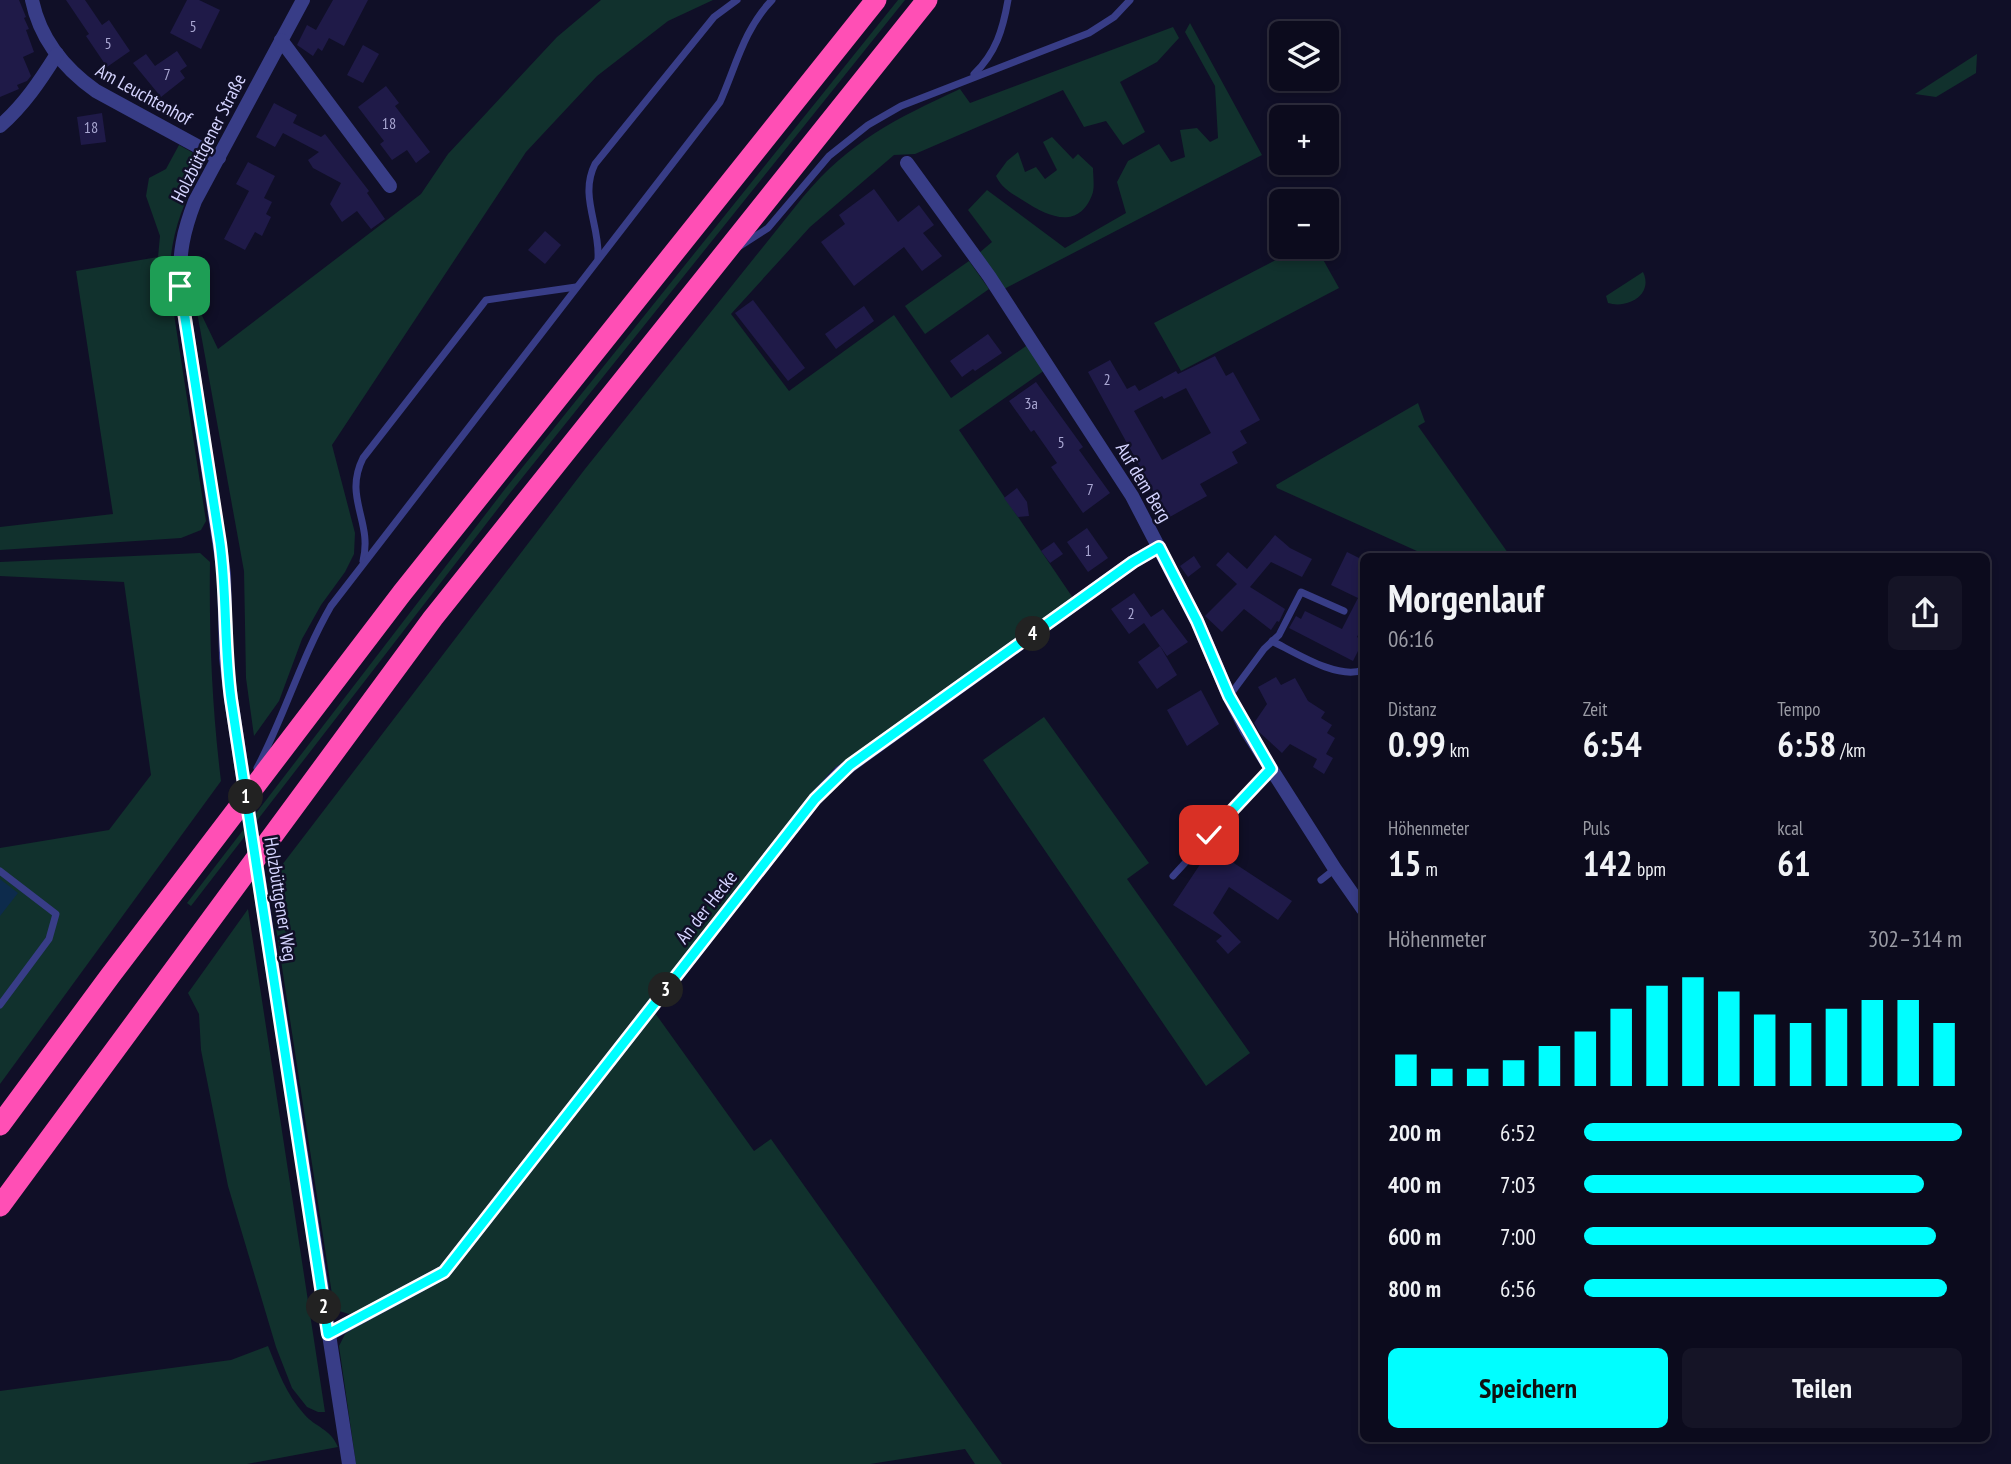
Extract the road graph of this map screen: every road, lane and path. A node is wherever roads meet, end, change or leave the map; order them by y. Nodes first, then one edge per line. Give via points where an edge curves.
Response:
1 (33, 0) edge
2 (303, 0) edge
3 (737, 0) edge
4 (772, 0) edge
5 (876, 0) edge
6 (927, 0) edge
7 (1008, 0) edge
8 (1130, 0) edge
9 (281, 40) junction
10 (57, 54) junction
11 (971, 77) junction
12 (0, 126) edge
13 (219, 158) junction
14 (907, 163) dead end
15 (390, 186) dead end
16 (179, 256) joint
17 (598, 259) junction
18 (714, 264) junction
19 (576, 287) junction
20 (1159, 547) junction
21 (362, 565) junction
22 (1344, 611) dead end
23 (1272, 641) junction
24 (1360, 671) edge
25 (1229, 696) junction
26 (1271, 769) junction
27 (235, 810) junction
28 (1335, 869) junction
29 (0, 871) edge
30 (1173, 876) dead end
31 (1321, 880) dead end
32 (1360, 905) edge
33 (0, 1005) edge
34 (0, 1125) edge
35 (0, 1206) edge
36 (328, 1334) junction
37 (349, 1464) edge

1 - 10 street, Am Leuchtenhof via 40,25
2 - 9 street, Holzbüttgener Straße
3 - 17 lane via 714,17 595,164 587,192
4 - 17 lane via 748,33 720,102
5 - 27 highway via 410,582
6 - 18 highway
7 - 11 lane via 995,49
8 - 11 lane via 1089,33
9 - 13 street, Holzbüttgener Straße
9 - 15 street
10 - 12 street via 34,91
10 - 13 street, Am Leuchtenhof via 96,91
11 - 18 lane via 901,106 869,125 830,156 768,228
13 - 16 street, Holzbüttgener Straße via 191,210
14 - 20 street, Auf dem Berg via 1068,396
16 - 36 street, Holzbüttgener Weg via 223,564 231,699
17 - 19 lane
18 - 35 highway via 433,618
19 - 21 lane
19 - 21 lane via 486,300 379,437 363,458 355,480 365,534
20 - 25 street, Auf dem Berg
20 - 36 street, An der Hecke via 831,782 444,1272
21 - 27 lane via 321,623 271,742
22 - 23 lane via 1301,592 1284,628
23 - 24 lane via 1338,671
23 - 25 lane
25 - 26 street, Auf dem Berg
26 - 28 street, Auf dem Berg
26 - 30 lane
27 - 34 highway
28 - 31 lane
28 - 32 street, Auf dem Berg
29 - 33 lane via 56,914 49,939
36 - 37 street, Holzbüttgener Weg

